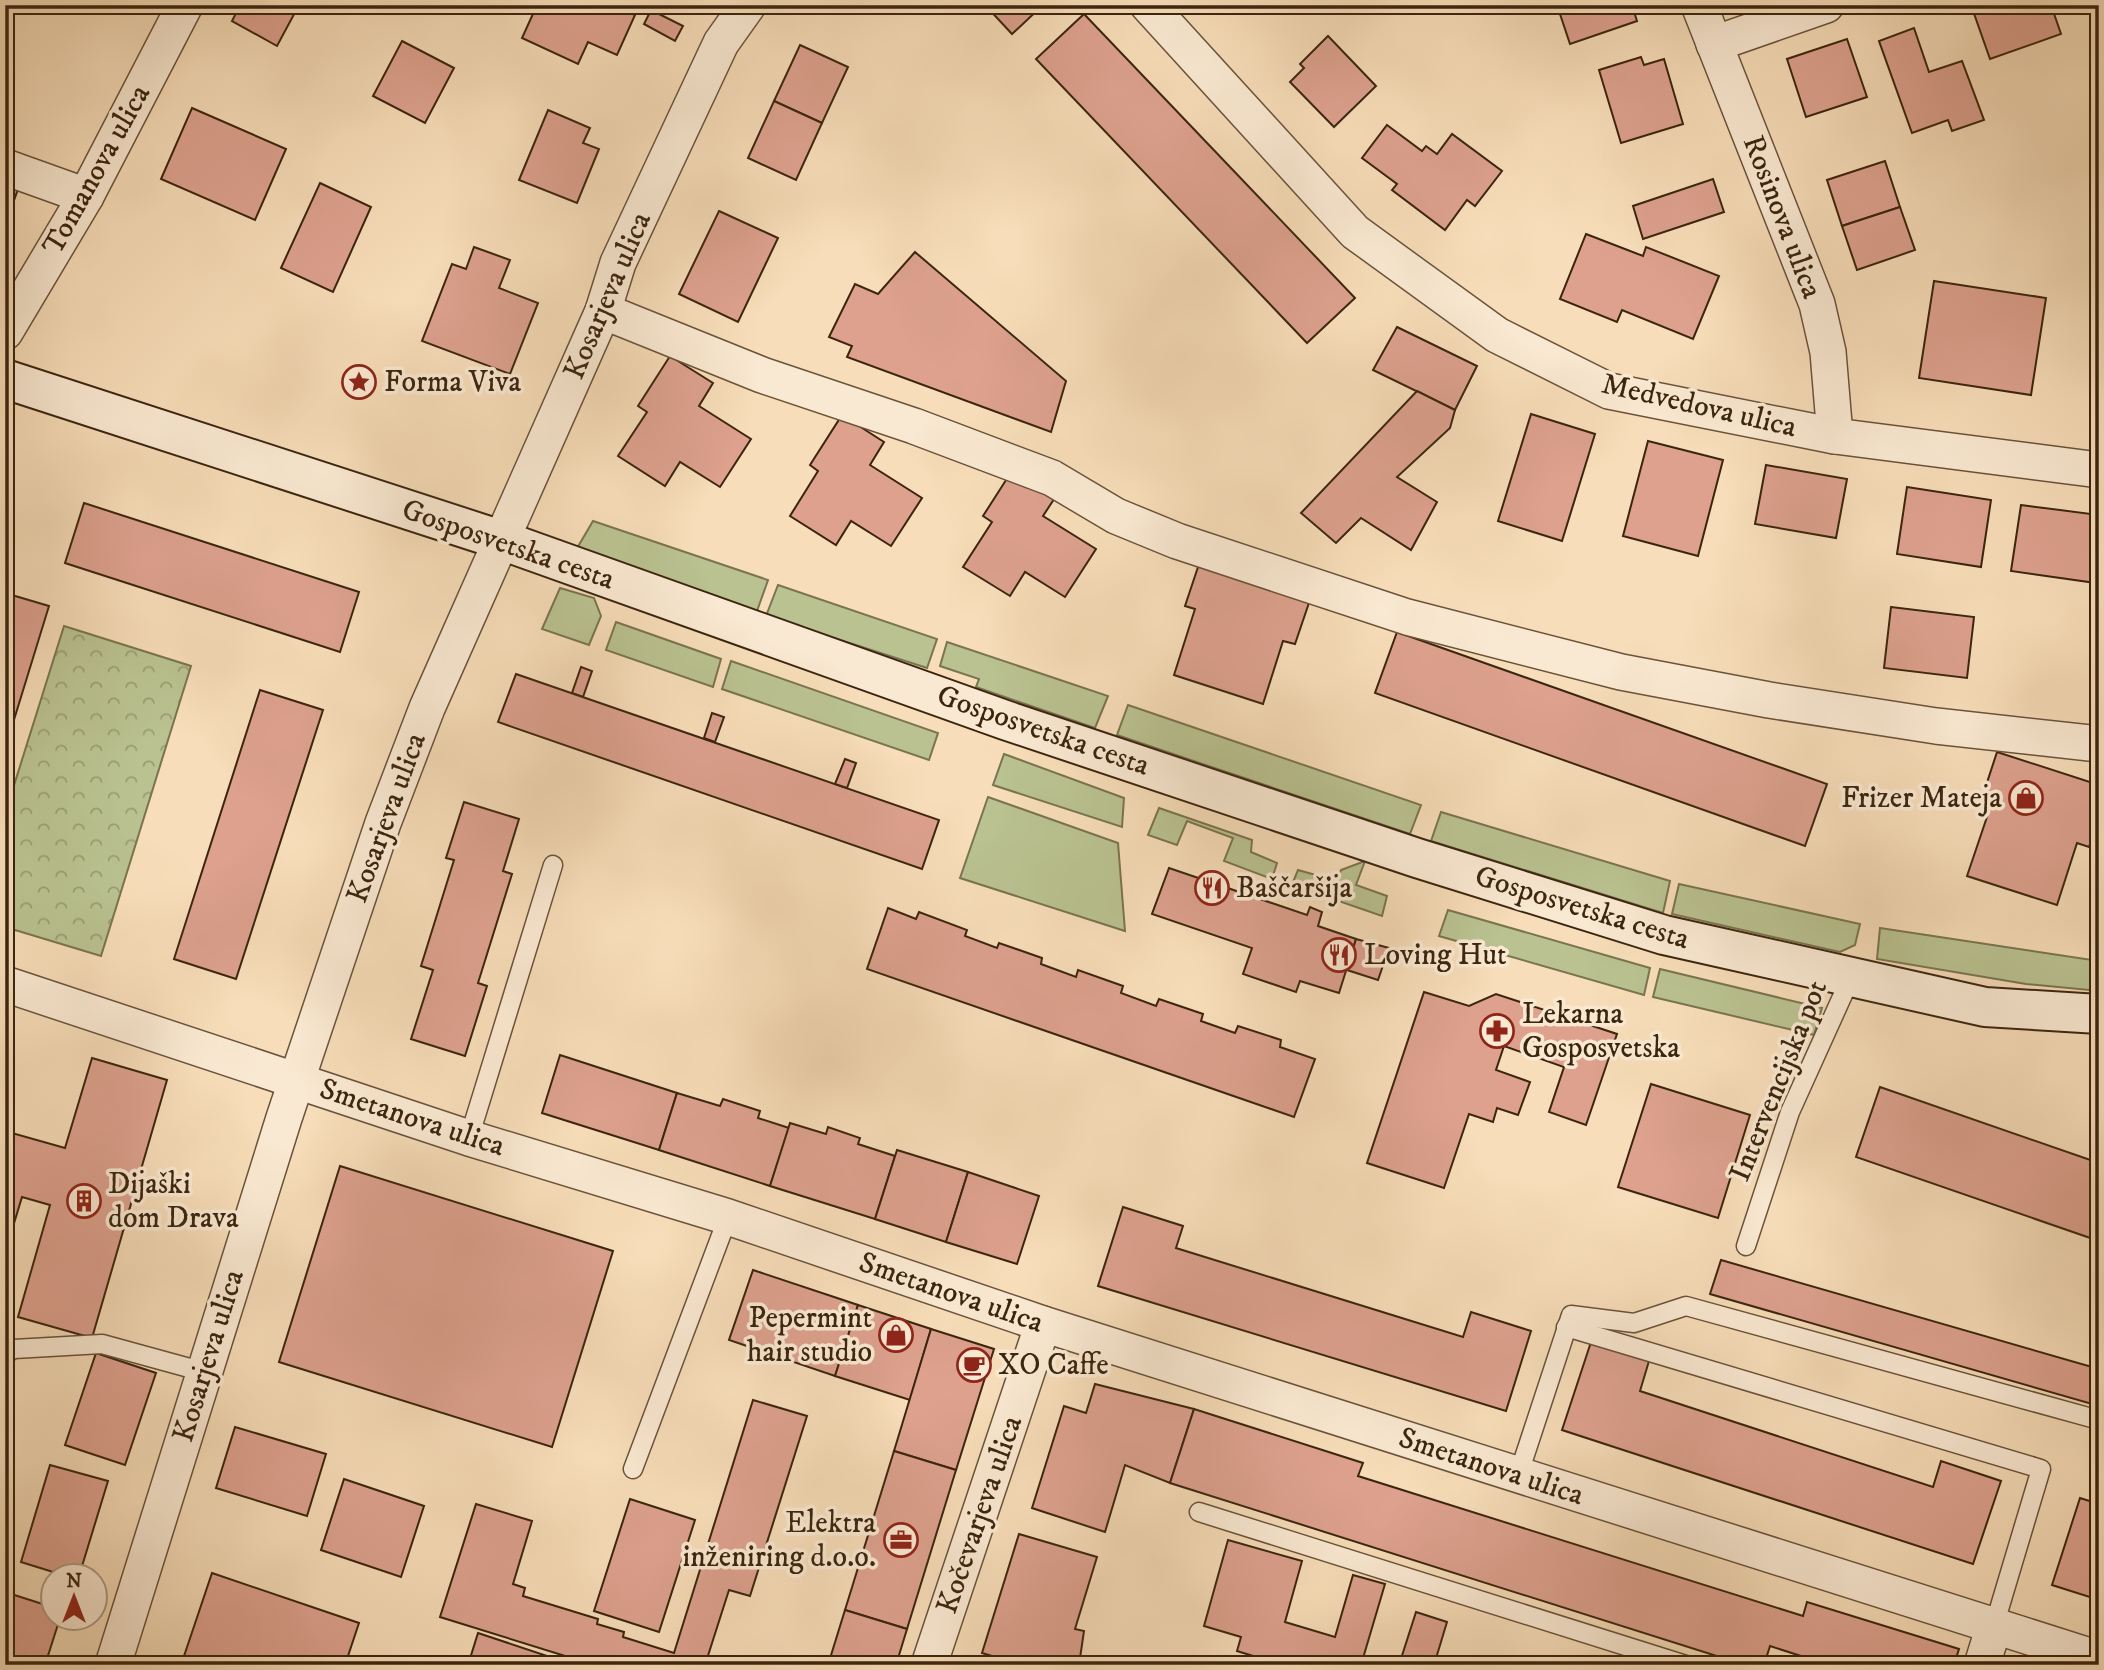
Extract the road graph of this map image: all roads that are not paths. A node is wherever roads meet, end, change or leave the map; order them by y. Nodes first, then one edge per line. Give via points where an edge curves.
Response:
1 (185, 5) edge
2 (748, 5) edge
3 (1148, 5) edge
4 (1699, 5) edge
5 (1826, 5) edge
6 (1714, 44) junction
7 (5, 167) edge
8 (86, 196) junction
9 (603, 311) junction
10 (5, 332) edge
11 (5, 379) edge
12 (1835, 436) junction
13 (2099, 470) edge
14 (501, 540) junction
15 (2099, 744) edge
16 (553, 865) dead end
17 (1851, 977) junction
18 (5, 984) edge
19 (2099, 1014) edge
20 (296, 1081) junction
21 (469, 1138) junction
22 (729, 1217) junction
23 (1746, 1246) dead end
24 (1043, 1324) junction
25 (1566, 1327) junction
26 (5, 1354) edge
27 (204, 1372) junction
28 (2099, 1420) edge
29 (633, 1469) dead end
30 (1518, 1476) junction
31 (1199, 1512) dead end
32 (1994, 1626) junction
33 (2099, 1659) edge
34 (113, 1665) edge
35 (929, 1665) edge
36 (1686, 1665) edge
37 (1982, 1665) edge

1 - 8 street, Tomanova ulica
2 - 9 street, Kosarjeva ulica via 716,55 618,263
3 - 12 street, Medvedova ulica via 1356,232 1497,335 1609,391
4 - 6 street, Rosinova ulica
5 - 6 street
6 - 12 street, Rosinova ulica via 1817,304 1828,352
7 - 8 street
8 - 10 street, Tomanova ulica
9 - 14 street, Kosarjeva ulica
9 - 15 street via 762,375 1052,478 1116,516 1177,541 1407,617 1621,671 1769,700 1936,726
11 - 14 street, Gosposvetska cesta
12 - 13 street, Medvedova ulica
14 - 17 street, Gosposvetska cesta via 1005,720 1417,858 1664,935
14 - 20 street, Kosarjeva ulica via 427,708 383,823
16 - 21 lane
17 - 19 street, Gosposvetska cesta via 1985,1007
17 - 23 lane, Intervencijska pot via 1790,1112
18 - 20 street, Smetanova ulica
20 - 21 street, Smetanova ulica
20 - 27 street, Kosarjeva ulica
21 - 22 street, Smetanova ulica
22 - 24 street, Smetanova ulica
22 - 29 lane
24 - 30 street, Smetanova ulica
24 - 35 street, Kočevarjeva ulica
25 - 28 lane via 1571,1315 1634,1323 1686,1306
25 - 30 lane
25 - 32 lane via 2041,1469
26 - 27 lane via 14,1349 102,1344
27 - 34 street, Kosarjeva ulica
30 - 32 street, Smetanova ulica
31 - 36 lane
32 - 33 street, Smetanova ulica
32 - 37 street

